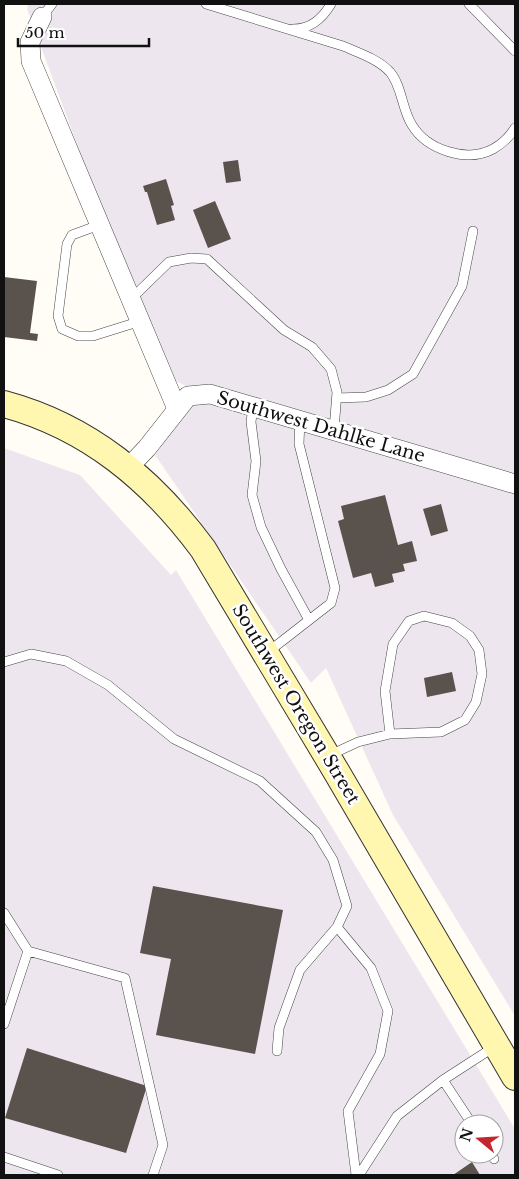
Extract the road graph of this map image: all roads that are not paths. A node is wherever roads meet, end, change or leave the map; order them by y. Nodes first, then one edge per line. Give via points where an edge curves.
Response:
1 (206, 4) edge
2 (331, 4) edge
3 (468, 4) edge
4 (47, 10) edge
5 (288, 29) junction
6 (515, 51) edge
7 (515, 128) edge
8 (100, 225) junction
9 (473, 231) dead end
10 (131, 299) junction
11 (140, 321) junction
12 (337, 398) junction
13 (4, 404) edge
14 (253, 406) junction
15 (177, 409) junction
16 (300, 420) junction
17 (334, 430) junction
18 (128, 468) junction
19 (515, 484) edge
20 (309, 620) junction
21 (266, 654) junction
22 (4, 662) edge
23 (390, 734) junction
24 (328, 756) junction
25 (4, 913) edge
26 (337, 927) junction
27 (28, 951) junction
28 (4, 1024) edge
29 (496, 1046) junction
30 (277, 1051) dead end
31 (515, 1077) edge
32 (443, 1080) junction
33 (465, 1114) edge
34 (4, 1157) edge
35 (45, 1173) edge
36 (58, 1175) edge
37 (153, 1175) edge
38 (358, 1175) edge

1 - 5 lane
2 - 5 lane via 321,19 310,26
3 - 6 lane
4 - 8 street via 30,42 31,61
5 - 7 lane via 343,46 380,64 391,74 412,126 426,141 442,150 461,154 486,152
8 - 10 street
8 - 11 lane via 72,236 68,244 58,316 62,329 78,336 92,336
9 - 12 lane via 462,286 413,374 388,390 366,397
10 - 11 street
10 - 12 lane via 169,262 207,258 284,330 312,347 331,369
11 - 15 street
12 - 17 lane
13 - 18 main road, Southwest Oregon Street via 65,427
14 - 15 street, Southwest Dahlke Lane via 210,394 188,396
14 - 16 street, Southwest Dahlke Lane
14 - 20 lane via 256,461 252,495 261,527
15 - 18 street, Southwest Dahlke Lane
16 - 17 street, Southwest Dahlke Lane
16 - 20 lane via 299,444 335,588 332,603
17 - 19 street, Southwest Dahlke Lane
18 - 21 main road, Southwest Oregon Street via 152,489 204,549
20 - 21 lane
21 - 24 main road, Southwest Oregon Street
22 - 26 lane via 31,654 66,661 108,685 174,739 260,781 316,832 333,860 347,906
23 - 23 lane via 441,732 465,720 476,702 482,674 479,650 470,636 452,623 424,616 409,622 393,644 384,691
23 - 24 lane via 358,742
24 - 29 main road, Southwest Oregon Street
25 - 27 lane
26 - 30 lane via 300,970 279,1028
26 - 38 lane via 371,968 388,1011 380,1054 348,1111
27 - 28 lane
27 - 37 lane via 125,978 163,1145
29 - 31 main road, Southwest Oregon Street
29 - 32 lane
32 - 33 lane
32 - 38 lane via 397,1116
34 - 35 lane
35 - 36 lane

